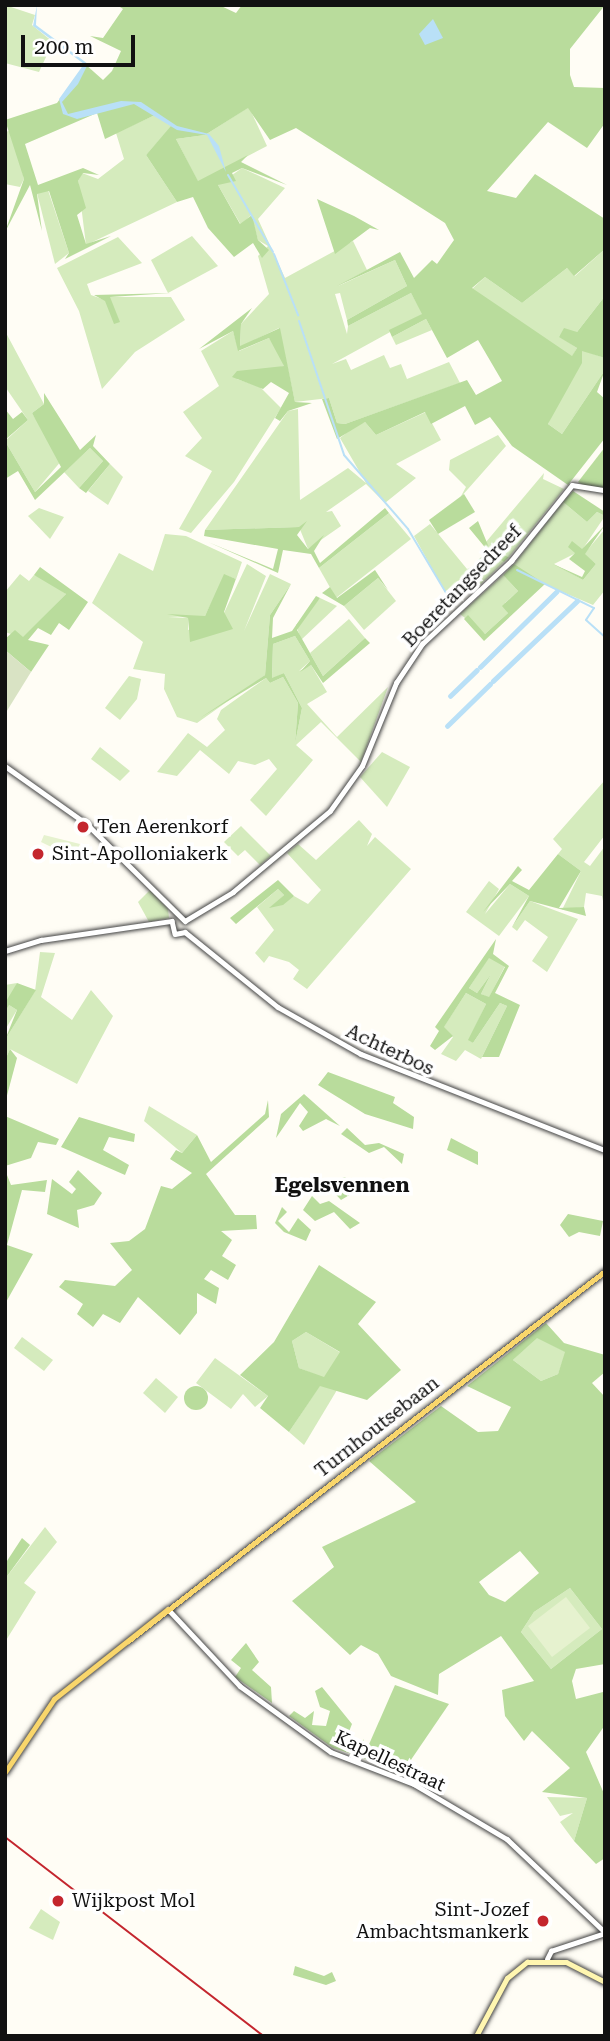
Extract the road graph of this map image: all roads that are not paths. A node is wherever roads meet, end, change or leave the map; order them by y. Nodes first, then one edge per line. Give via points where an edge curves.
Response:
1 (605, 491) edge
2 (5, 766) edge
3 (174, 919) junction
4 (185, 921) junction
5 (185, 932) junction
6 (5, 951) edge
7 (605, 1150) edge
8 (605, 1270) edge
9 (169, 1609) junction
10 (5, 1772) edge
11 (605, 1932) edge
12 (547, 1959) junction
13 (605, 1982) edge
14 (476, 2036) edge

1 - 4 street, Boeretangsedreef via 572,485 511,561 412,657 362,766 335,806 233,892
2 - 3 street, Achterbos via 87,824
3 - 4 street, Achterbos
3 - 5 street, Achterbos via 175,934
3 - 6 street via 59,937
4 - 5 street
5 - 7 street, Achterbos via 278,1007 361,1054
8 - 9 main road, Turnhoutsebaan
9 - 10 main road, Turnhoutsebaan via 54,1699
9 - 11 street, Kapellestraat via 240,1686 331,1752 414,1784 507,1839
11 - 12 street via 551,1951
12 - 13 main road via 574,1964
12 - 14 main road via 510,1975

